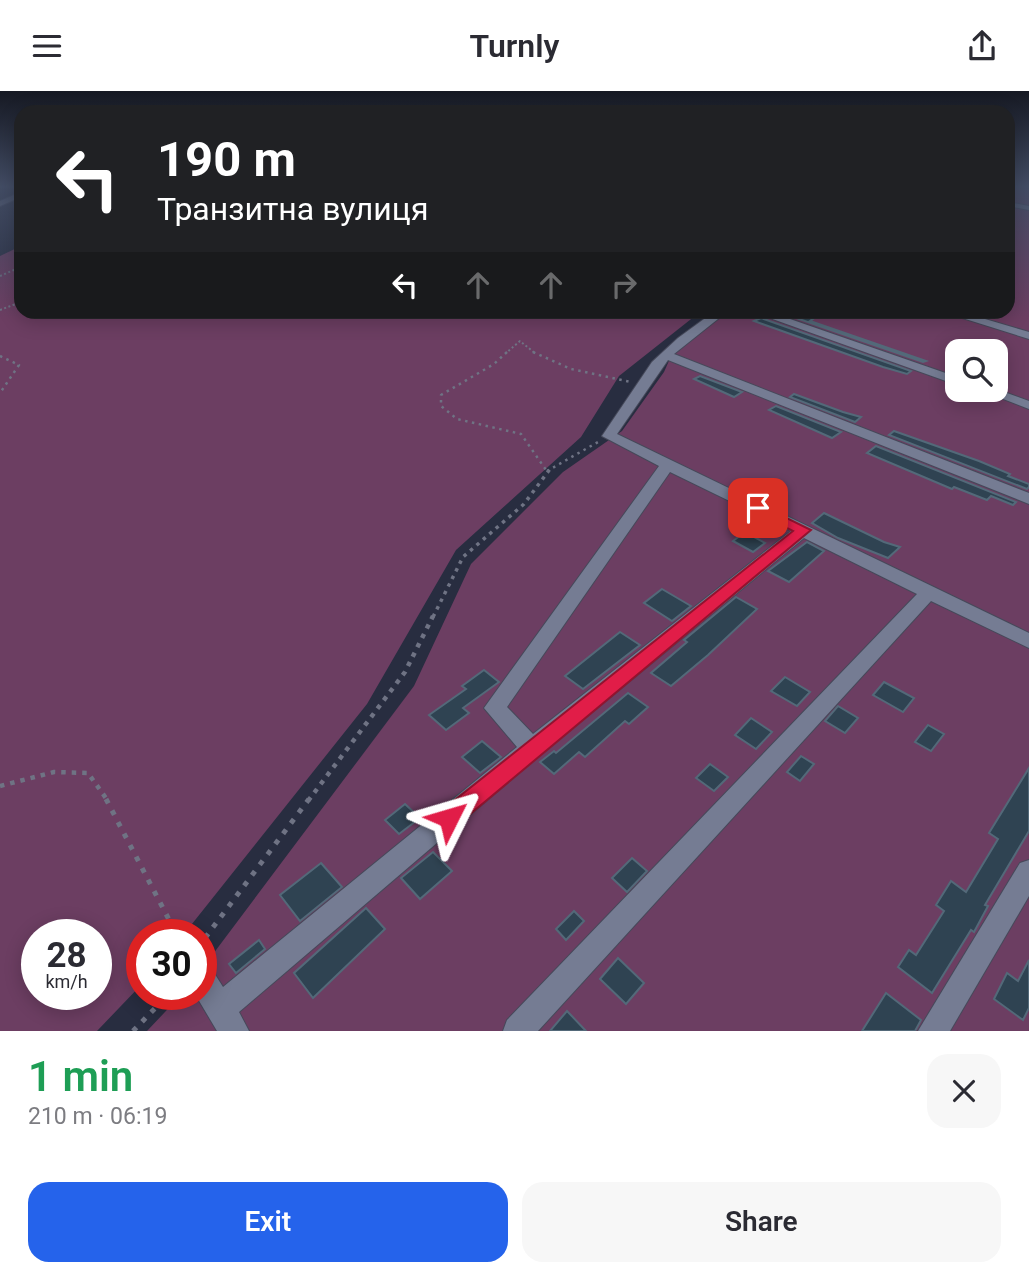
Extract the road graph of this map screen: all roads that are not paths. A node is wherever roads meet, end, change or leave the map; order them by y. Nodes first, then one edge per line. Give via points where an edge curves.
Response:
1 (713, 319) edge
2 (778, 319) edge
3 (972, 319) edge
4 (1029, 336) edge
5 (666, 355) junction
6 (945, 377) edge
7 (1008, 398) edge
8 (1029, 405) edge
9 (667, 464) junction
10 (1029, 499) edge
11 (803, 530) junction
12 (929, 592) junction
13 (1029, 641) edge
14 (532, 748) junction
15 (1029, 872) edge
16 (217, 1004) edge
17 (227, 1020) edge
18 (517, 1031) edge
19 (933, 1031) edge

1 - 5 street
2 - 6 street
3 - 4 street
5 - 9 street via 609,436
5 - 10 street
7 - 8 street
9 - 11 street
9 - 14 street via 495,708
11 - 12 street
11 - 14 street
12 - 13 street
12 - 18 street
14 - 17 street
15 - 19 street
16 - 17 street

